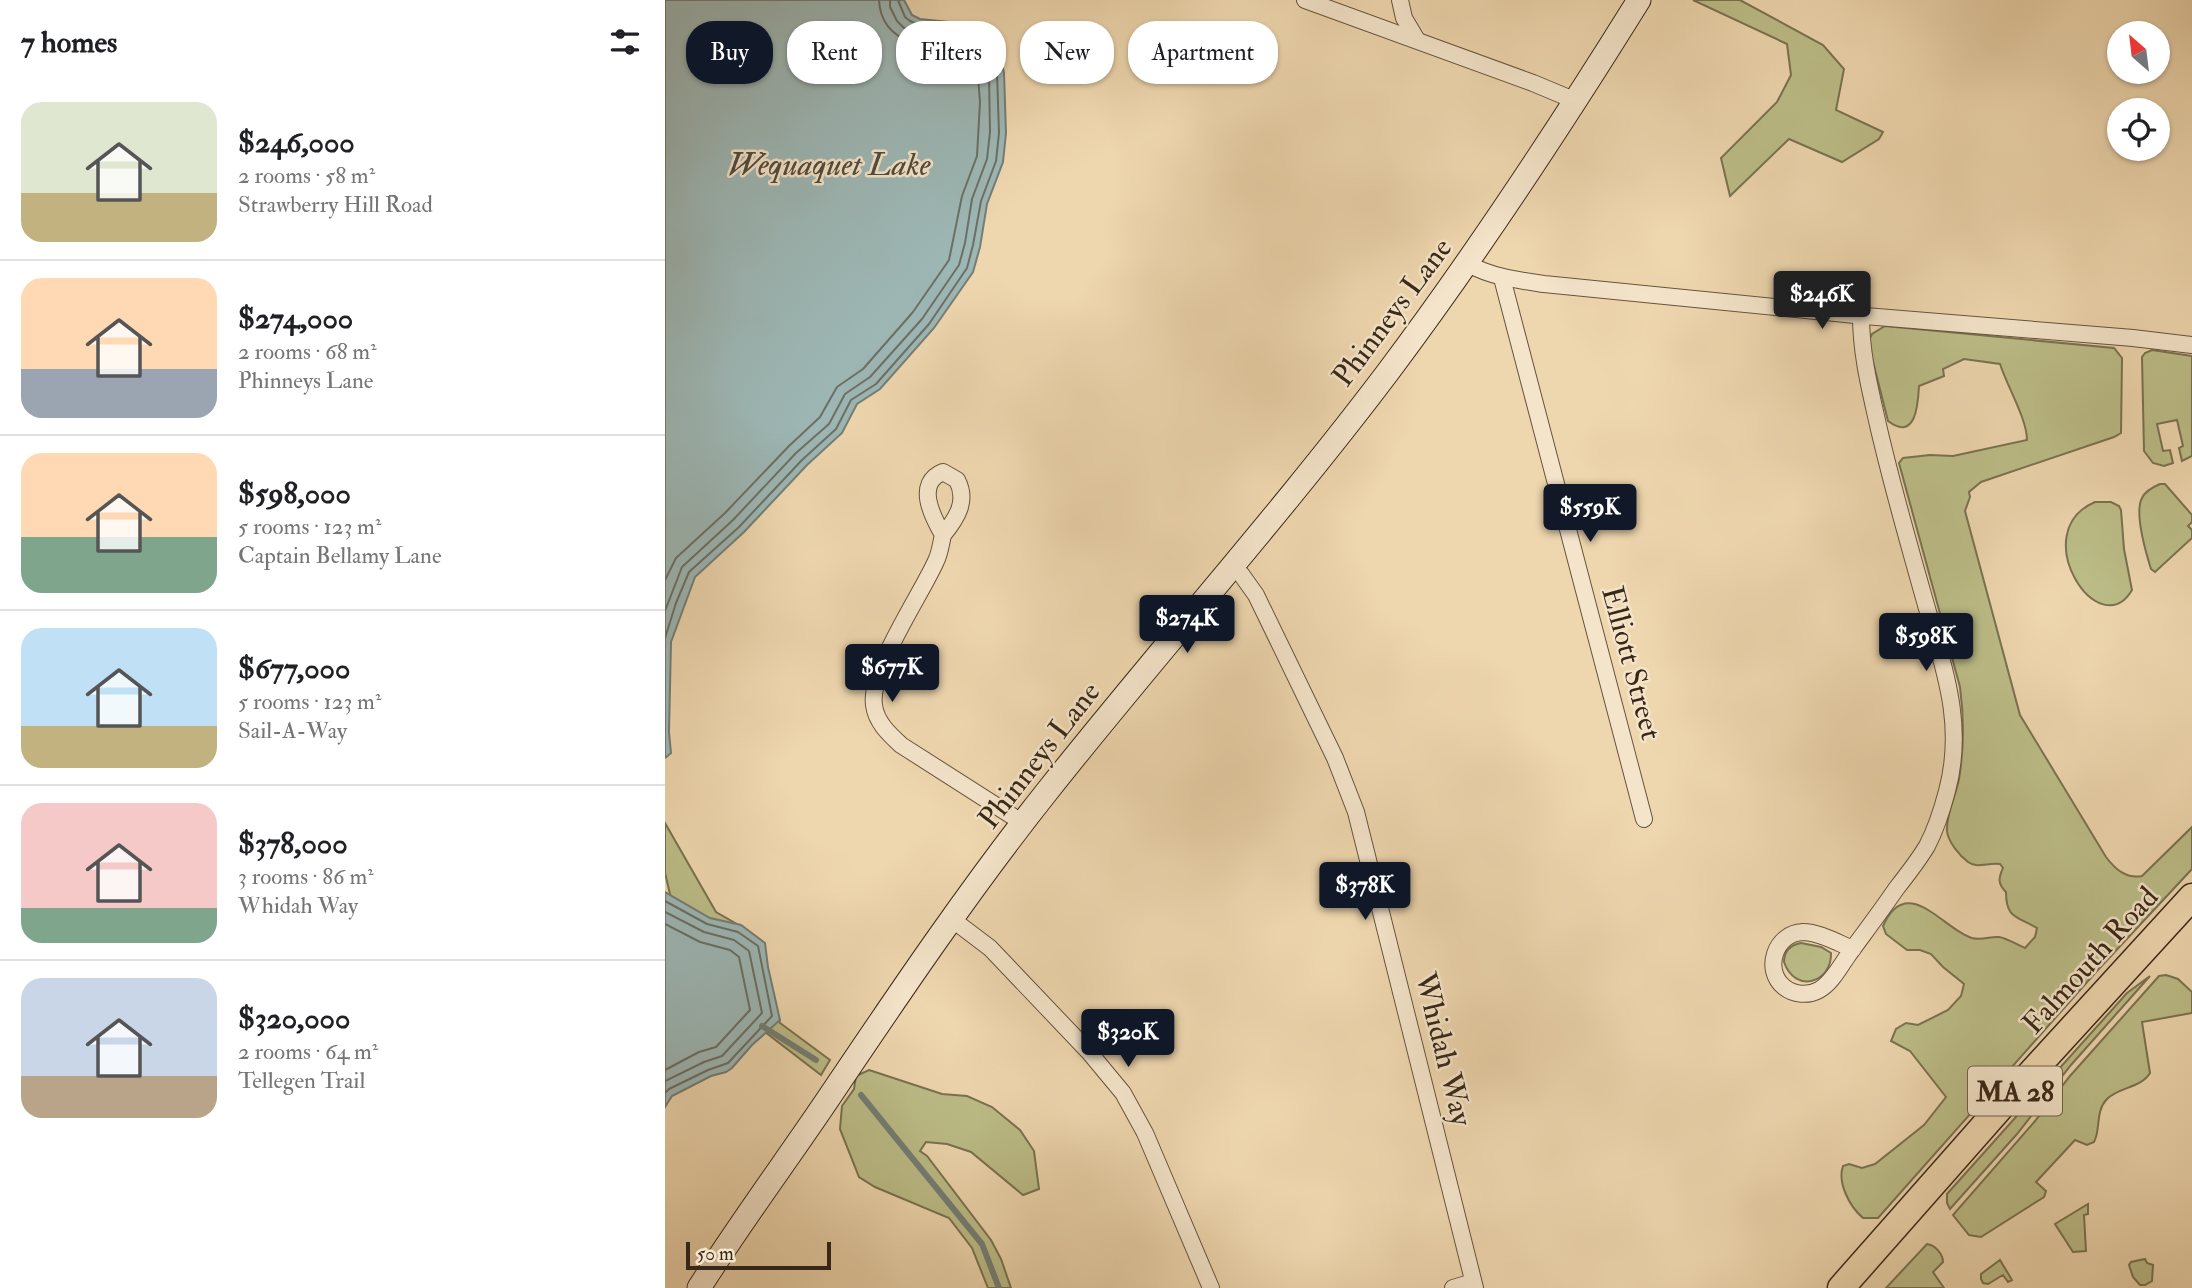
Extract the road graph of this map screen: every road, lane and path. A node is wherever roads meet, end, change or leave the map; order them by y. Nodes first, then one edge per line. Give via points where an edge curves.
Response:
1 (1305, 0) edge
2 (1400, 0) edge
3 (1639, 0) edge
4 (1417, 40) junction
5 (1576, 102) junction
6 (1468, 264) junction
7 (1502, 278) junction
8 (1861, 316) junction
9 (2192, 345) edge
10 (943, 535) dead end
11 (1232, 566) junction
12 (1644, 819) dead end
13 (1023, 823) junction
14 (2192, 897) edge
15 (953, 920) junction
16 (1853, 949) junction
17 (1474, 1285) edge
18 (699, 1288) edge
19 (1211, 1288) edge
20 (1453, 1288) edge
21 (1842, 1288) edge

1 - 4 street
2 - 4 street via 1403,18
3 - 5 main road, Phinneys Lane
4 - 5 street
5 - 6 main road, Phinneys Lane
6 - 7 street
6 - 11 main road, Phinneys Lane via 1387,374
7 - 8 street
7 - 12 street, Elliott Street
8 - 9 street
8 - 16 street via 1866,373 1899,512 1950,690 1954,730 1952,773 1934,831 1920,858
10 - 13 street via 938,559 883,664 875,685 874,707 884,728 901,745
11 - 13 main road, Phinneys Lane
11 - 17 street, Whidah Way via 1256,595 1335,758 1356,812
13 - 15 main road, Phinneys Lane
14 - 21 main road, Falmouth Road / MA 28
15 - 18 main road, Phinneys Lane
15 - 19 street via 990,948 1123,1093 1145,1133
16 - 16 street via 1814,992 1789,990 1773,968 1775,953 1791,935 1809,933
17 - 20 street, Whidah Way

